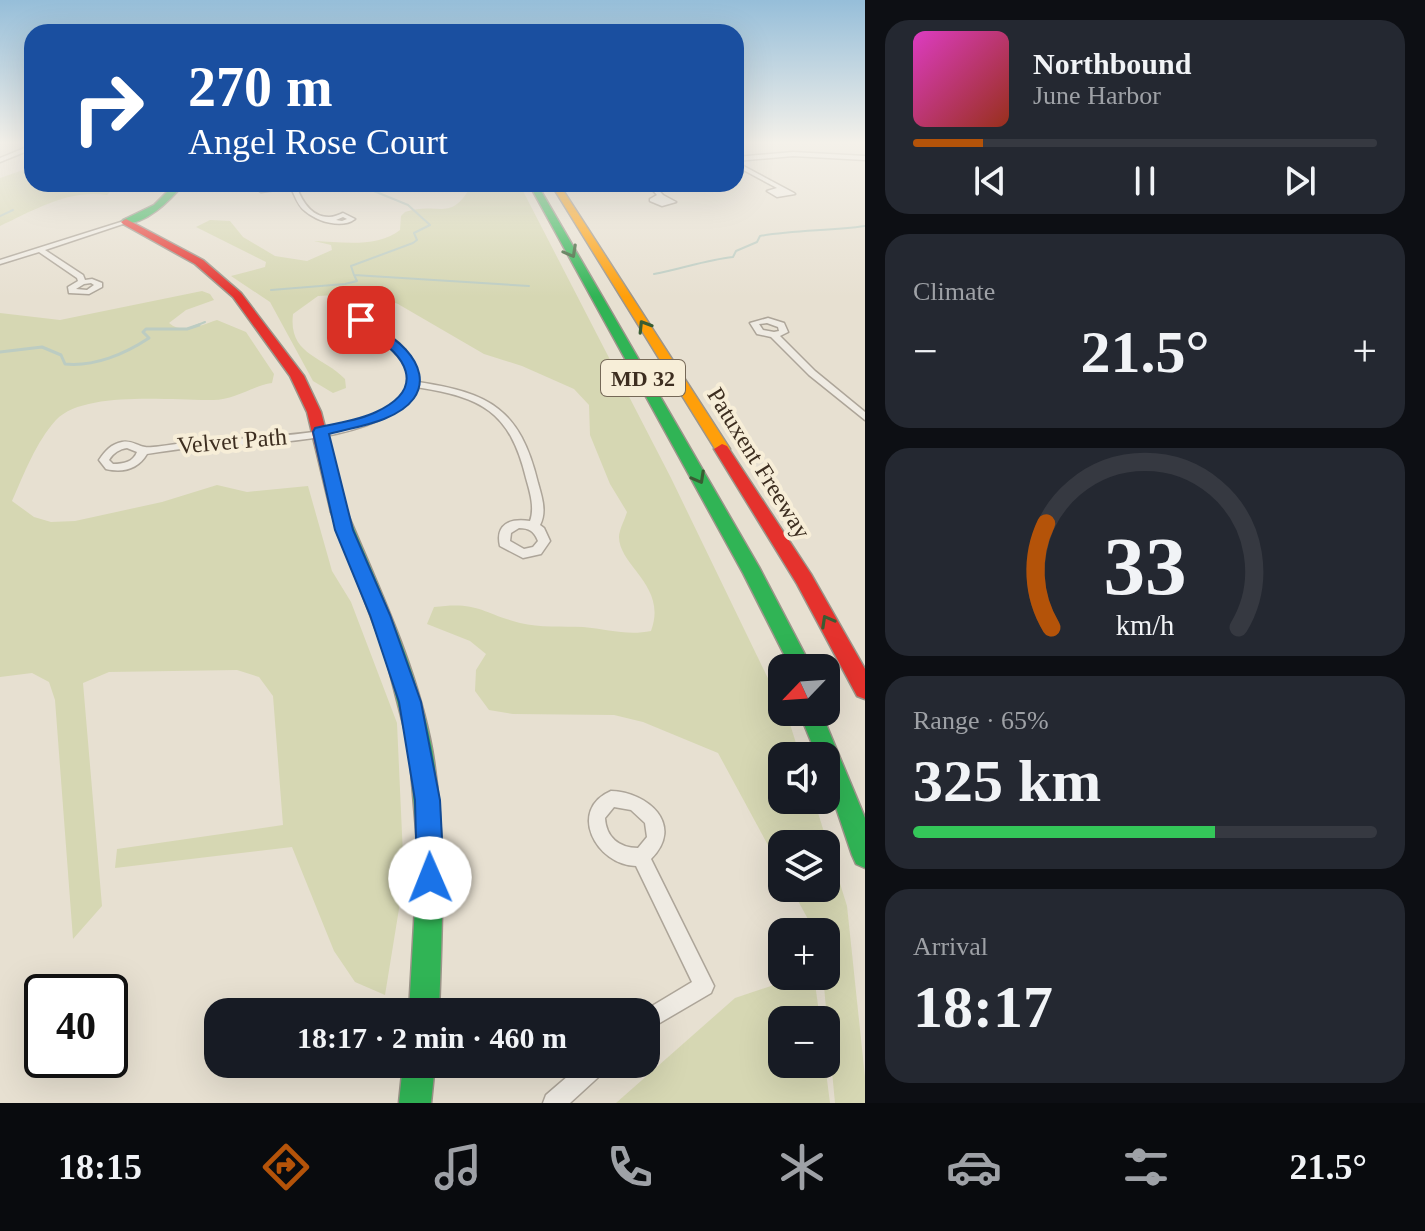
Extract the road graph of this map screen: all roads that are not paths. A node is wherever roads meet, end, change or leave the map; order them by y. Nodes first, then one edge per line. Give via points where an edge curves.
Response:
1 (171, 193) edge
2 (296, 193) edge
3 (538, 193) edge
4 (561, 193) edge
5 (659, 193) edge
6 (661, 196) dead end
7 (331, 219) dead end
8 (126, 222) junction
9 (39, 249) junction
10 (0, 262) edge
11 (82, 282) dead end
12 (371, 331) dead end
13 (774, 335) dead end
14 (415, 384) junction
15 (865, 417) edge
16 (321, 432) junction
17 (143, 451) dead end
18 (533, 526) dead end
19 (752, 572) junction
20 (786, 654) edge
21 (795, 654) edge
22 (865, 689) edge
23 (816, 726) edge
24 (828, 726) edge
25 (865, 808) edge
26 (865, 855) edge
27 (641, 857) dead end
28 (425, 998) edge
29 (660, 1013) edge
30 (418, 1078) edge
31 (582, 1078) edge
32 (415, 1103) edge
33 (554, 1103) edge

1 - 8 main road via 157,207
2 - 7 street via 310,214
3 -> 19 main road, MD 32
22 -> 4 main road, Patuxent Freeway / MD 32 via 804,579
5 - 6 street
8 - 9 street
8 - 16 main road via 199,262 237,295 297,376
9 - 10 street
9 - 11 street
12 - 14 street via 406,355
13 - 15 street
14 - 16 street, Velvet Path via 405,400 381,416
14 - 18 street via 463,394 510,423 526,449 539,508
16 - 17 street, Velvet Path
16 - 28 main road via 344,530 395,654 420,747 431,853
19 - 20 main road
19 - 21 main road, MD 32
23 - 26 main road
24 - 25 main road
27 - 29 street via 704,986
30 - 32 main road
31 - 33 street

